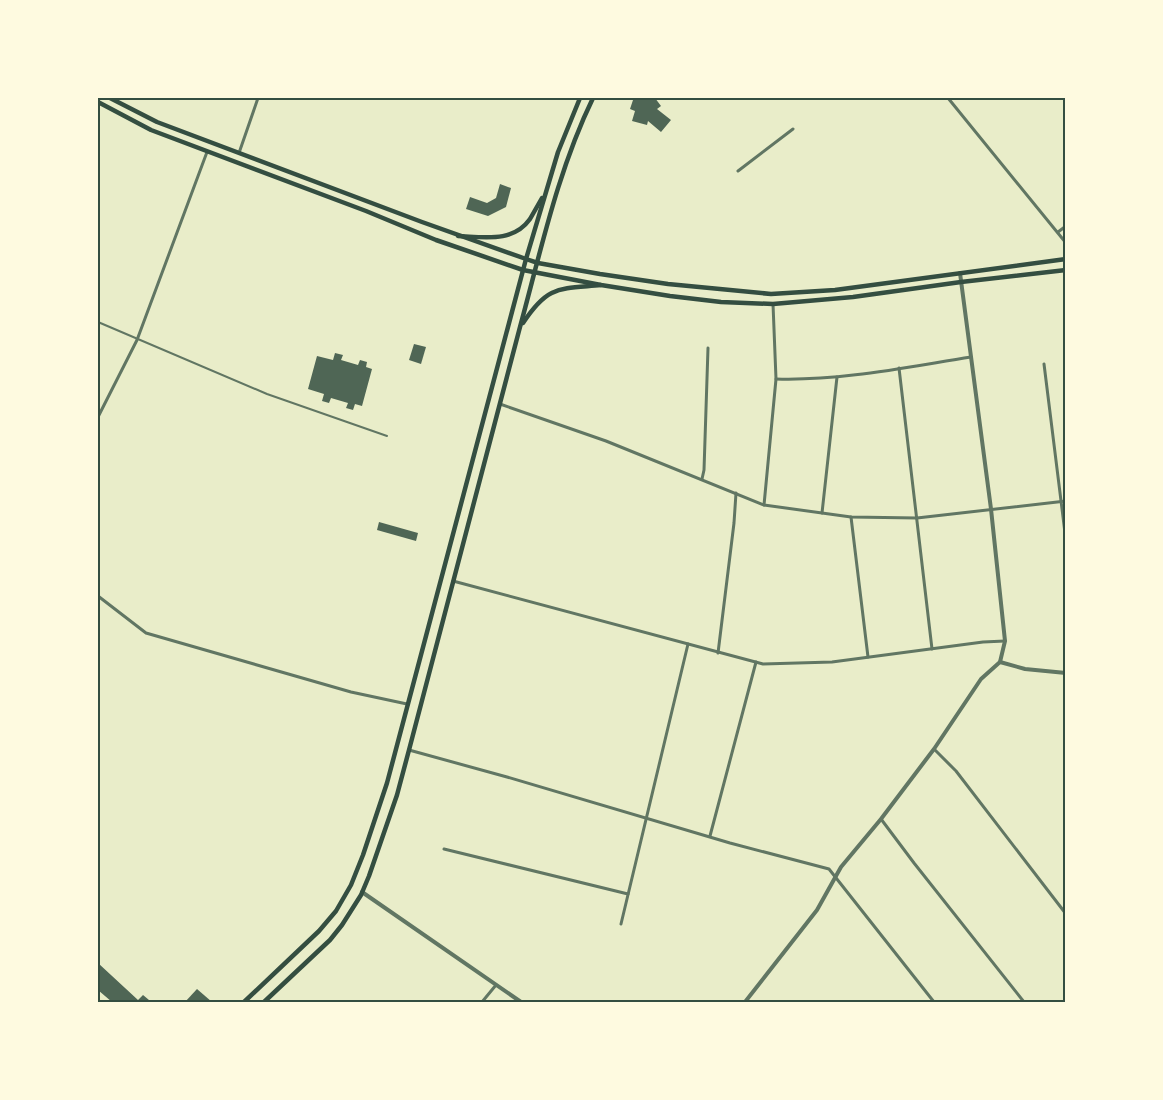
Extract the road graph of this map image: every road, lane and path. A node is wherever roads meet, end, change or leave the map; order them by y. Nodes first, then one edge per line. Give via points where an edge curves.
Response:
1 (110, 98) edge
2 (258, 98) edge
3 (580, 98) edge
4 (592, 98) edge
5 (948, 98) edge
6 (98, 102) edge
7 (793, 129) dead end
8 (207, 152) junction
9 (239, 153) junction
10 (738, 171) dead end
11 (546, 190) junction
12 (1065, 226) edge
13 (1058, 232) junction
14 (458, 236) junction
15 (1065, 243) edge
16 (526, 259) junction
17 (1065, 259) edge
18 (538, 263) junction
19 (523, 270) junction
20 (1065, 270) edge
21 (534, 273) junction
22 (960, 273) junction
23 (961, 282) junction
24 (601, 285) junction
25 (773, 304) junction
26 (98, 322) edge
27 (520, 328) junction
28 (137, 340) junction
29 (708, 348) dead end
30 (971, 357) junction
31 (1044, 364) dead end
32 (899, 368) junction
33 (837, 377) junction
34 (776, 380) junction
35 (499, 404) junction
36 (98, 417) edge
37 (387, 436) dead end
38 (702, 479) junction
39 (736, 493) junction
40 (1063, 502) edge
41 (764, 505) junction
42 (991, 509) junction
43 (822, 513) junction
44 (851, 517) junction
45 (917, 518) junction
46 (1065, 541) edge
47 (453, 581) junction
48 (98, 596) edge
49 (1005, 641) junction
50 (688, 644) junction
51 (932, 649) junction
52 (718, 653) junction
53 (868, 657) junction
54 (756, 662) junction
55 (1000, 662) junction
56 (1065, 673) edge
57 (408, 704) junction
58 (934, 748) junction
59 (409, 750) junction
60 (387, 783) junction
61 (399, 787) junction
62 (646, 818) junction
63 (881, 819) junction
64 (710, 836) junction
65 (444, 849) dead end
66 (836, 878) junction
67 (362, 892) junction
68 (628, 894) junction
69 (1065, 914) edge
70 (621, 924) dead end
71 (496, 985) junction
72 (244, 1002) edge
73 (264, 1002) edge
74 (482, 1002) edge
75 (521, 1002) edge
76 (745, 1002) edge
77 (934, 1002) edge
78 (1024, 1002) edge

1 - 9 main road via 157,122
2 - 9 street
3 - 11 main road
4 - 18 main road via 562,177
5 - 13 street
6 - 8 main road via 151,130
7 - 10 street
8 - 19 main road
8 - 28 street
9 - 14 main road
11 - 14 main road via 518,231 499,237
11 - 16 main road
12 - 13 street
13 - 15 street
14 - 16 main road
16 - 18 main road
16 - 19 main road
17 - 22 main road
18 - 21 main road
18 - 22 main road via 668,284 771,294 835,290
19 - 21 main road
19 - 57 main road
20 - 23 main road
21 - 24 main road
21 - 27 main road
22 - 23 street
23 - 25 main road
23 - 30 street
24 - 25 main road via 721,302
24 - 27 main road via 546,295
25 - 34 street
26 - 28 street
27 - 35 main road
28 - 36 street
28 - 37 street via 267,394
29 - 38 street
30 - 32 street
30 - 42 street
31 - 40 street
32 - 33 street
32 - 45 street
33 - 34 street
33 - 43 street
34 - 41 street
35 - 38 street
35 - 47 main road
38 - 39 street
39 - 41 street
39 - 52 street
40 - 42 street
40 - 46 street
41 - 43 street
42 - 45 street
42 - 49 street
43 - 44 street
44 - 45 street
44 - 53 street
45 - 51 street
47 - 50 street
47 - 59 main road
48 - 57 street via 146,633 351,692
49 - 51 street
49 - 55 street
50 - 52 street
50 - 62 street
51 - 53 street
52 - 54 street
53 - 54 street via 832,662
54 - 64 street
55 - 56 street
55 - 58 street via 981,679
57 - 60 main road
58 - 63 street
58 - 69 street via 956,771
59 - 61 main road
59 - 62 street
60 - 61 main road via 393,781
60 - 72 main road via 363,855 336,911
61 - 67 main road
62 - 64 street
62 - 68 street
63 - 66 street
63 - 78 street
64 - 66 street via 829,869
65 - 68 street
66 - 76 street via 817,910
66 - 77 street
67 - 71 street
67 - 73 main road via 330,940
68 - 70 street
71 - 74 street
71 - 75 street

